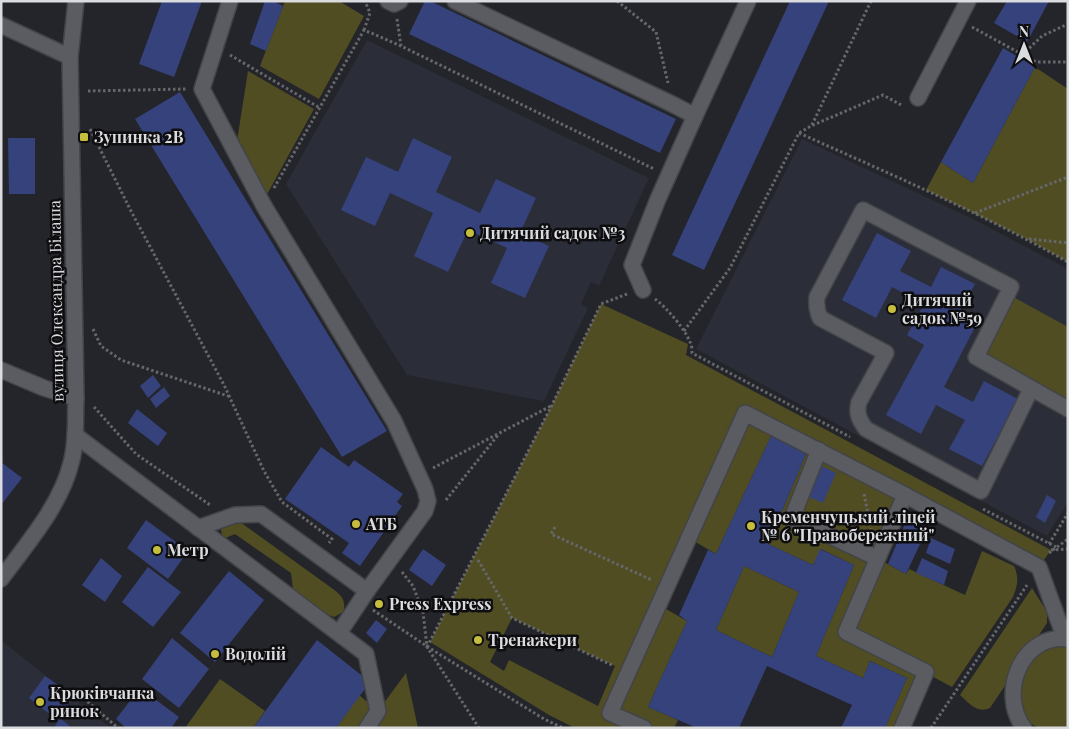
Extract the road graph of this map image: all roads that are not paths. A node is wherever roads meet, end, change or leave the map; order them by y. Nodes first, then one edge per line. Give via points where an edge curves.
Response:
1 (76, 1) edge
2 (230, 1) edge
3 (455, 1) edge
4 (748, 1) edge
5 (968, 1) edge
6 (1, 25) edge
7 (70, 57) junction
8 (918, 98) dead end
9 (695, 116) junction
10 (643, 290) road end
11 (1, 370) edge
12 (1031, 389) junction
13 (82, 400) junction
14 (1068, 409) edge
15 (75, 435) junction
16 (819, 450) junction
17 (105, 458) junction
18 (68, 470) junction
19 (905, 495) junction
20 (198, 528) junction
21 (877, 558) junction
22 (1, 579) edge
23 (364, 596) junction
24 (339, 633) junction
25 (1066, 639) edge
26 (367, 728) edge
27 (644, 728) edge
28 (902, 728) edge
29 (1024, 728) edge

1 - 7 street, вулиця Олександра Білаша
2 - 23 street via 202,89 264,206 394,421 426,489 428,501 425,511
3 - 9 street
4 - 9 street
5 - 8 street
6 - 7 street
7 - 13 street, вулиця Олександра Білаша
9 - 10 street via 632,265
11 - 13 street
12 - 12 street via 976,357 1011,287 862,210 816,304 820,318 886,353 859,402 858,416 866,429 981,491
12 - 14 street
13 - 15 street, вулиця Олександра Білаша
15 - 17 street
15 - 18 street, вулиця Олександра Білаша
16 - 19 street
16 - 21 street via 792,518
16 - 27 street via 745,413 610,713
17 - 18 street via 83,457
17 - 20 street
18 - 22 street, вулиця Олександра Білаша via 60,492
19 - 21 street
19 - 25 street via 1039,567
20 - 23 street via 235,515 261,514
20 - 24 street
21 - 28 street via 846,632 926,672
23 - 24 street
24 - 26 street via 366,654 378,711
25 - 29 street via 1055,639 1037,646 1022,663 1013,682 1014,709

